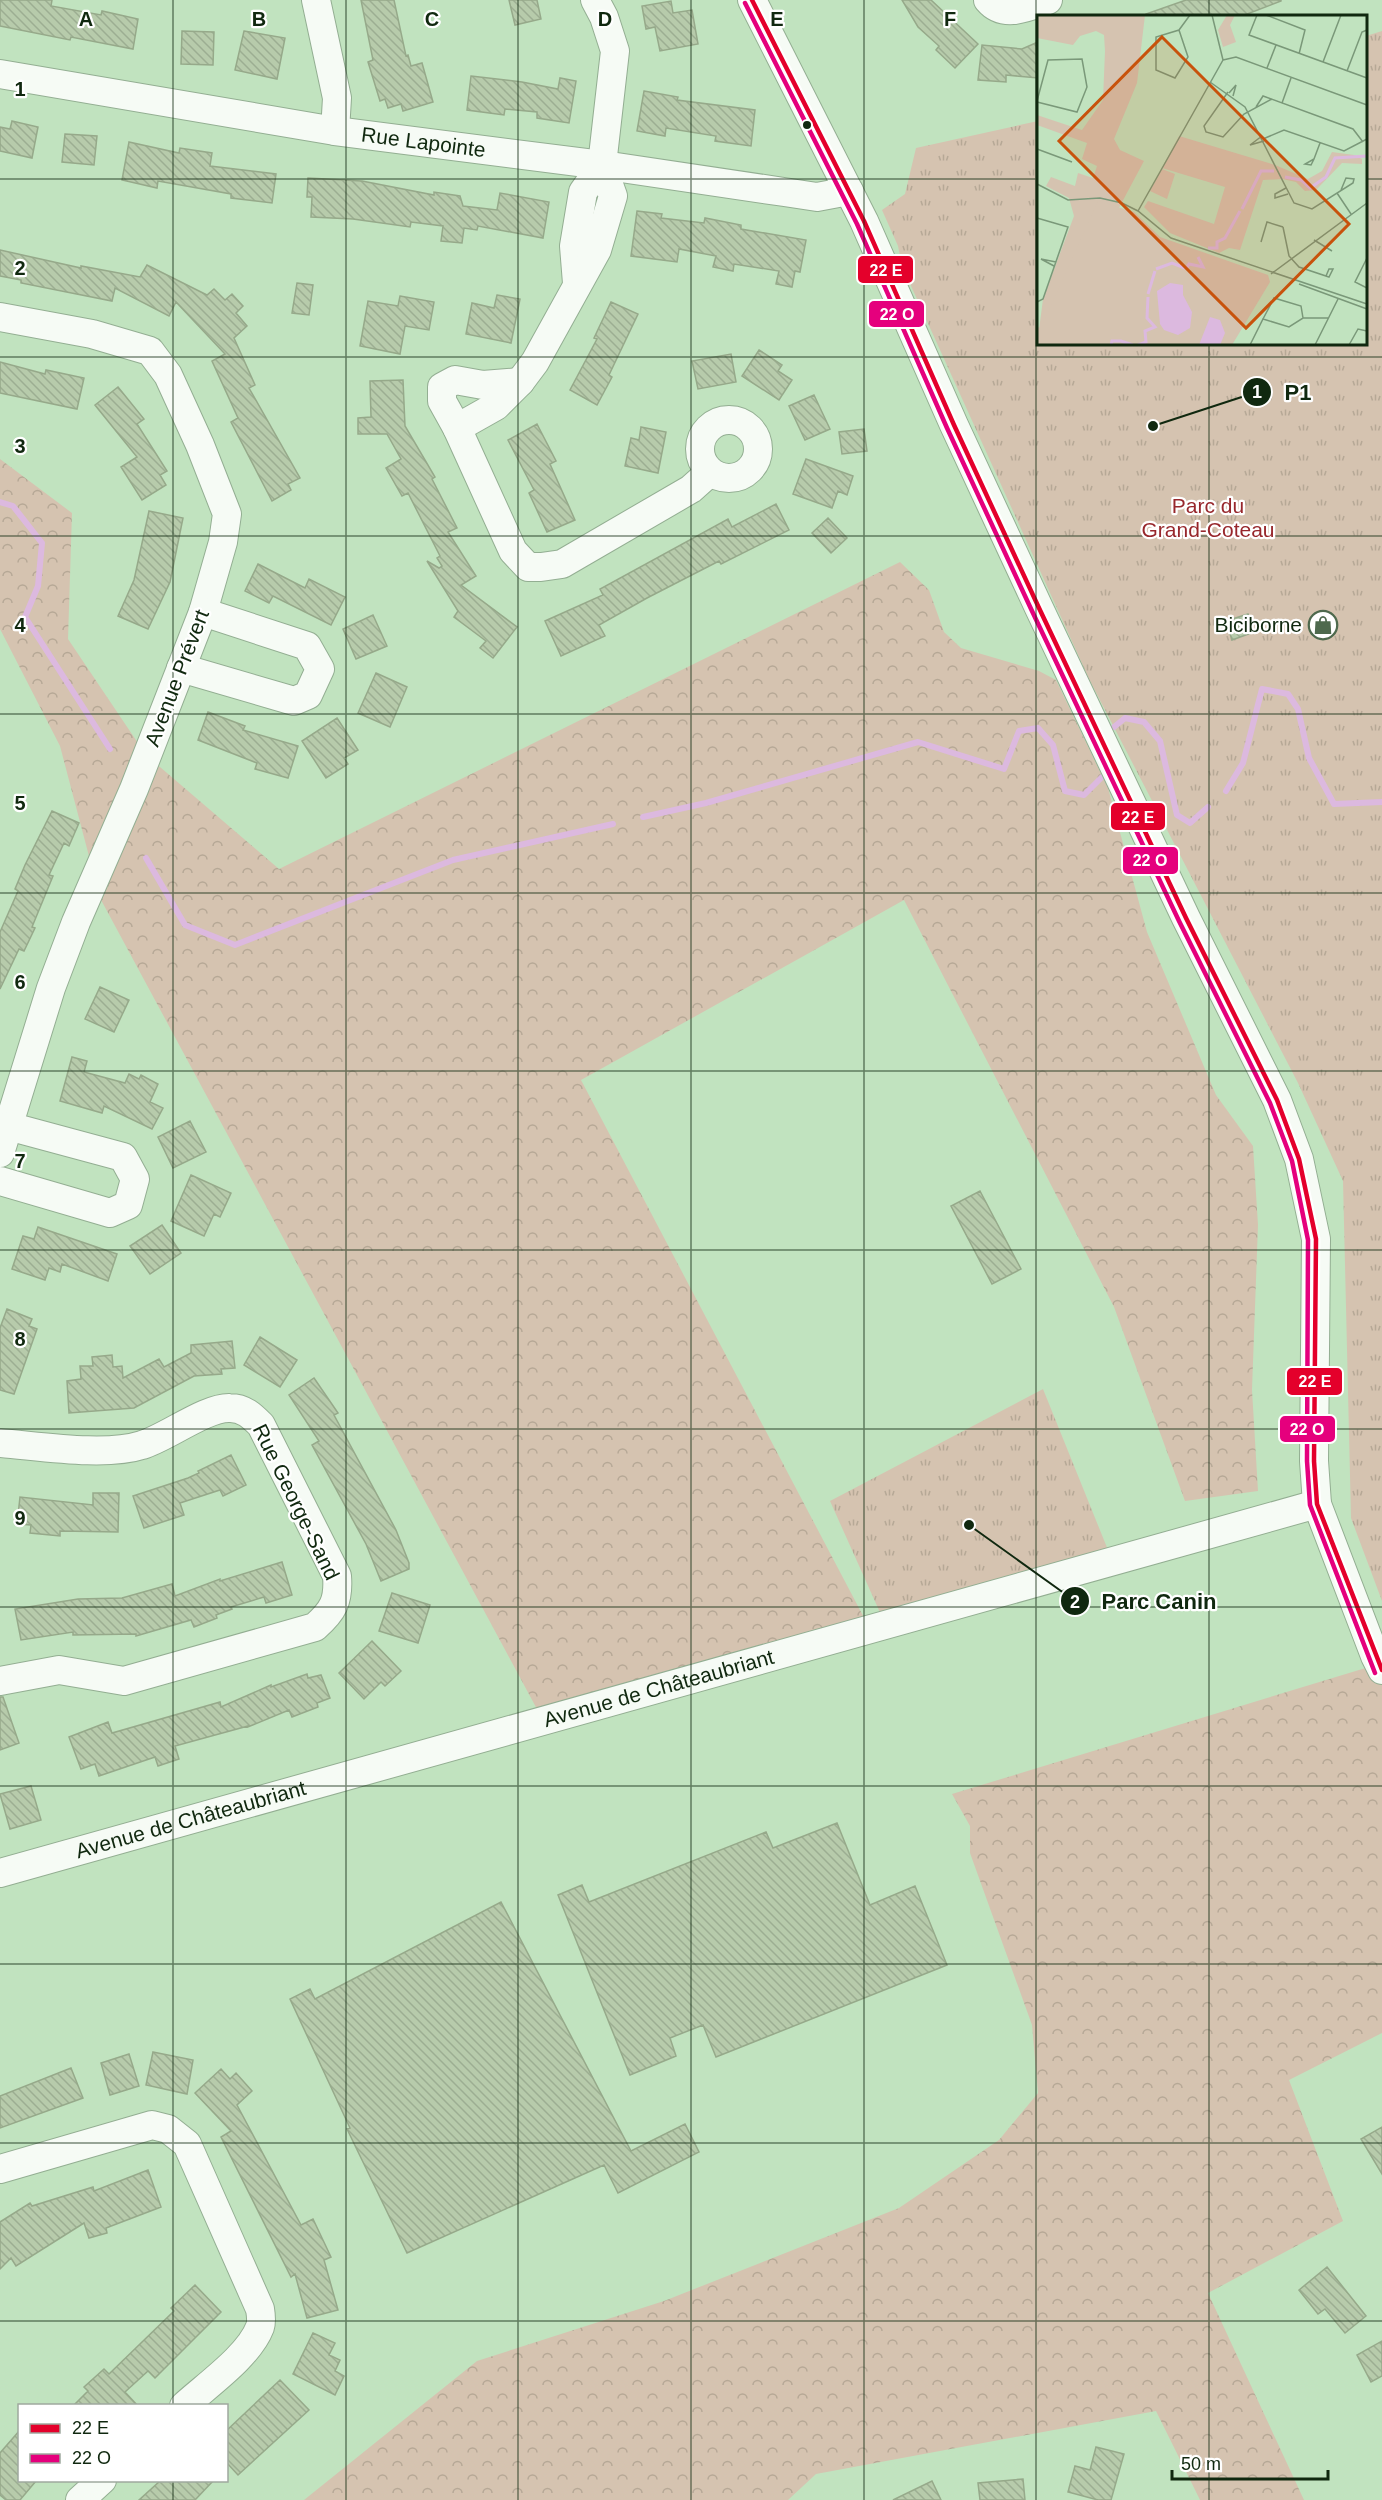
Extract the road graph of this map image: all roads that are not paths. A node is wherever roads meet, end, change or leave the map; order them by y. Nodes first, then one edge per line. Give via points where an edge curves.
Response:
1 (316, 0) edge
2 (595, 0) edge
3 (752, 0) edge
4 (988, 0) edge
5 (1048, 0) edge
6 (0, 74) edge
7 (335, 130) junction
8 (602, 165) junction
9 (849, 191) junction
10 (0, 317) edge
11 (520, 382) junction
12 (458, 428) junction
13 (710, 472) dead end
14 (203, 612) junction
15 (181, 668) junction
16 (2, 1143) edge
17 (0, 1180) edge
18 (0, 1443) edge
19 (1317, 1504) junction
20 (1382, 1670) edge
21 (0, 1681) edge
22 (0, 1873) edge
23 (0, 2169) edge
24 (186, 2404) edge
25 (101, 2482) edge
26 (80, 2500) edge

1 - 7 street via 337,98
2 - 8 street via 615,51
3 - 9 street
4 - 5 street via 994,7 1015,11
6 - 7 street, Rue Lapointe
7 - 8 street, Rue Lapointe
8 - 9 street, Rue Lapointe via 803,195 831,196
8 - 11 street via 583,192 574,246 577,283 535,362
9 - 19 street via 1039,608 1186,918 1278,1100 1299,1159 1316,1239
10 - 14 street, Avenue Prévert via 92,334 150,351 168,375 227,514
11 - 12 street via 496,406
11 - 12 street via 483,385 455,380 442,387 442,401
12 - 13 street via 513,552 528,567 562,564 691,489
14 - 15 street, Avenue Prévert
14 - 15 street via 307,646 320,669 308,695 294,701
15 - 16 street, Avenue Prévert via 51,988
16 - 17 street via 123,1157 135,1179 128,1205 110,1213
18 - 21 street, Rue George-Sand via 77,1450 128,1448 212,1412 230,1408 249,1413 261,1425 337,1576 339,1593 330,1613 315,1627 124,1681 59,1670
19 - 20 street
19 - 22 street, Avenue de Châteaubriant
23 - 24 street via 152,2125 168,2129 187,2144 262,2320 245,2350
25 - 26 street

